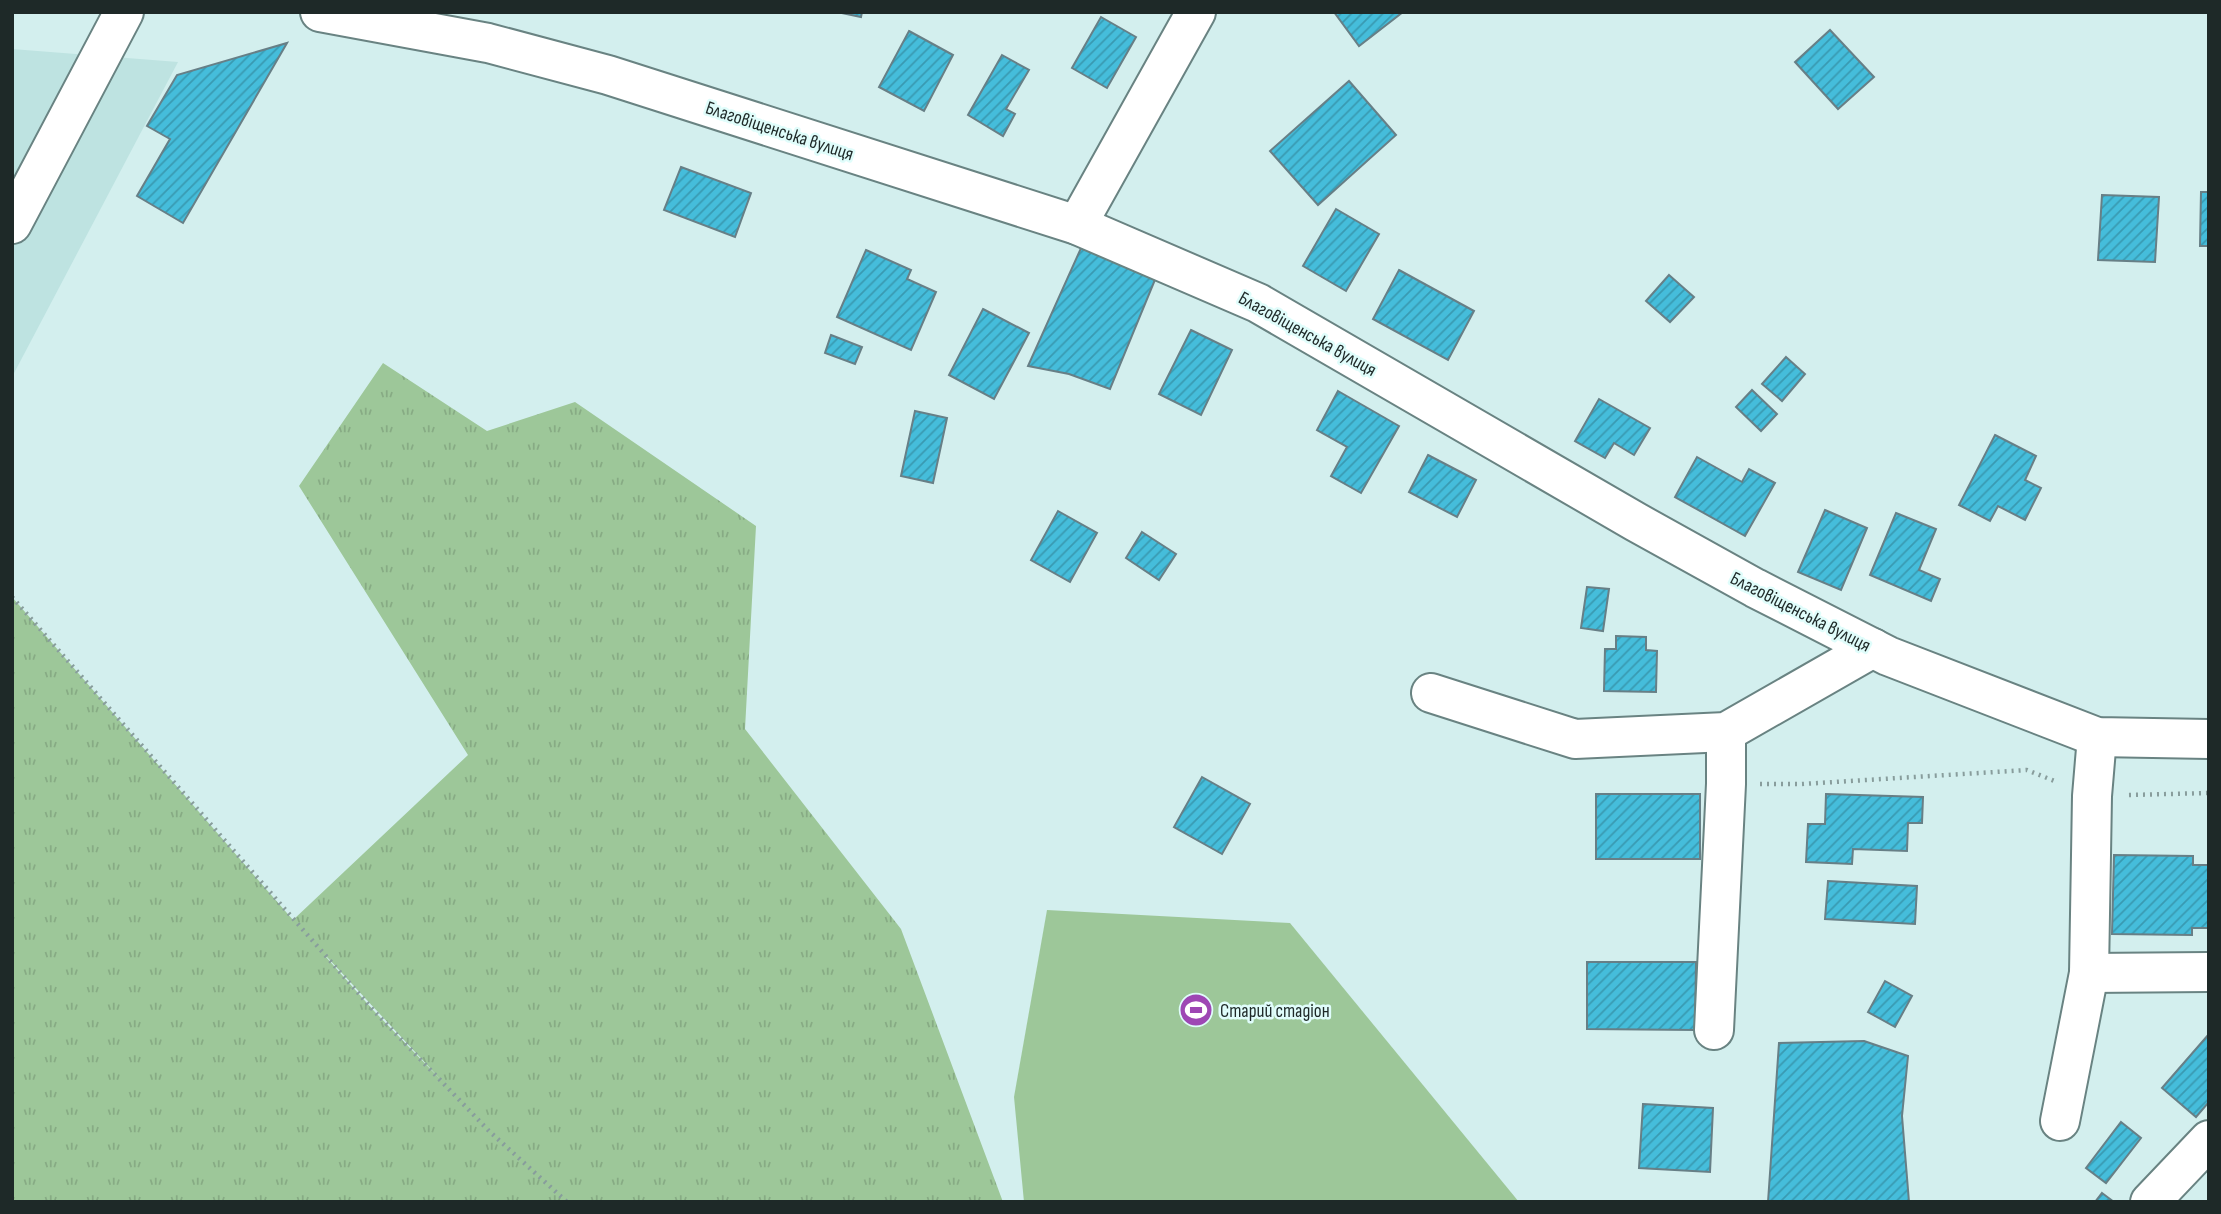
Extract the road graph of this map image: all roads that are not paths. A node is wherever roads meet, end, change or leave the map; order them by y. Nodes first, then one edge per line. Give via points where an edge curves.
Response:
1 (124, 12) edge
2 (320, 12) edge
3 (1196, 12) edge
4 (12, 224) edge
5 (1077, 225) junction
6 (1873, 648) junction
7 (1432, 693) dead end
8 (1726, 732) junction
9 (2098, 737) junction
10 (2209, 739) edge
11 (2209, 972) edge
12 (2089, 973) junction
13 (1714, 1030) dead end
14 (2060, 1121) dead end
15 (2209, 1140) edge
16 (2150, 1202) edge

1 - 4 street
2 - 5 street, Благовіщенська вулиця via 488,43 608,75
3 - 5 street
5 - 6 street, Благовіщенська вулиця via 1258,303 1636,522
6 - 8 street
6 - 9 street, Благовіщенська вулиця
7 - 8 street via 1575,738
8 - 13 street
9 - 10 street, Благовіщенська вулиця
9 - 12 street via 2092,796
11 - 12 street
12 - 14 street
15 - 16 street

